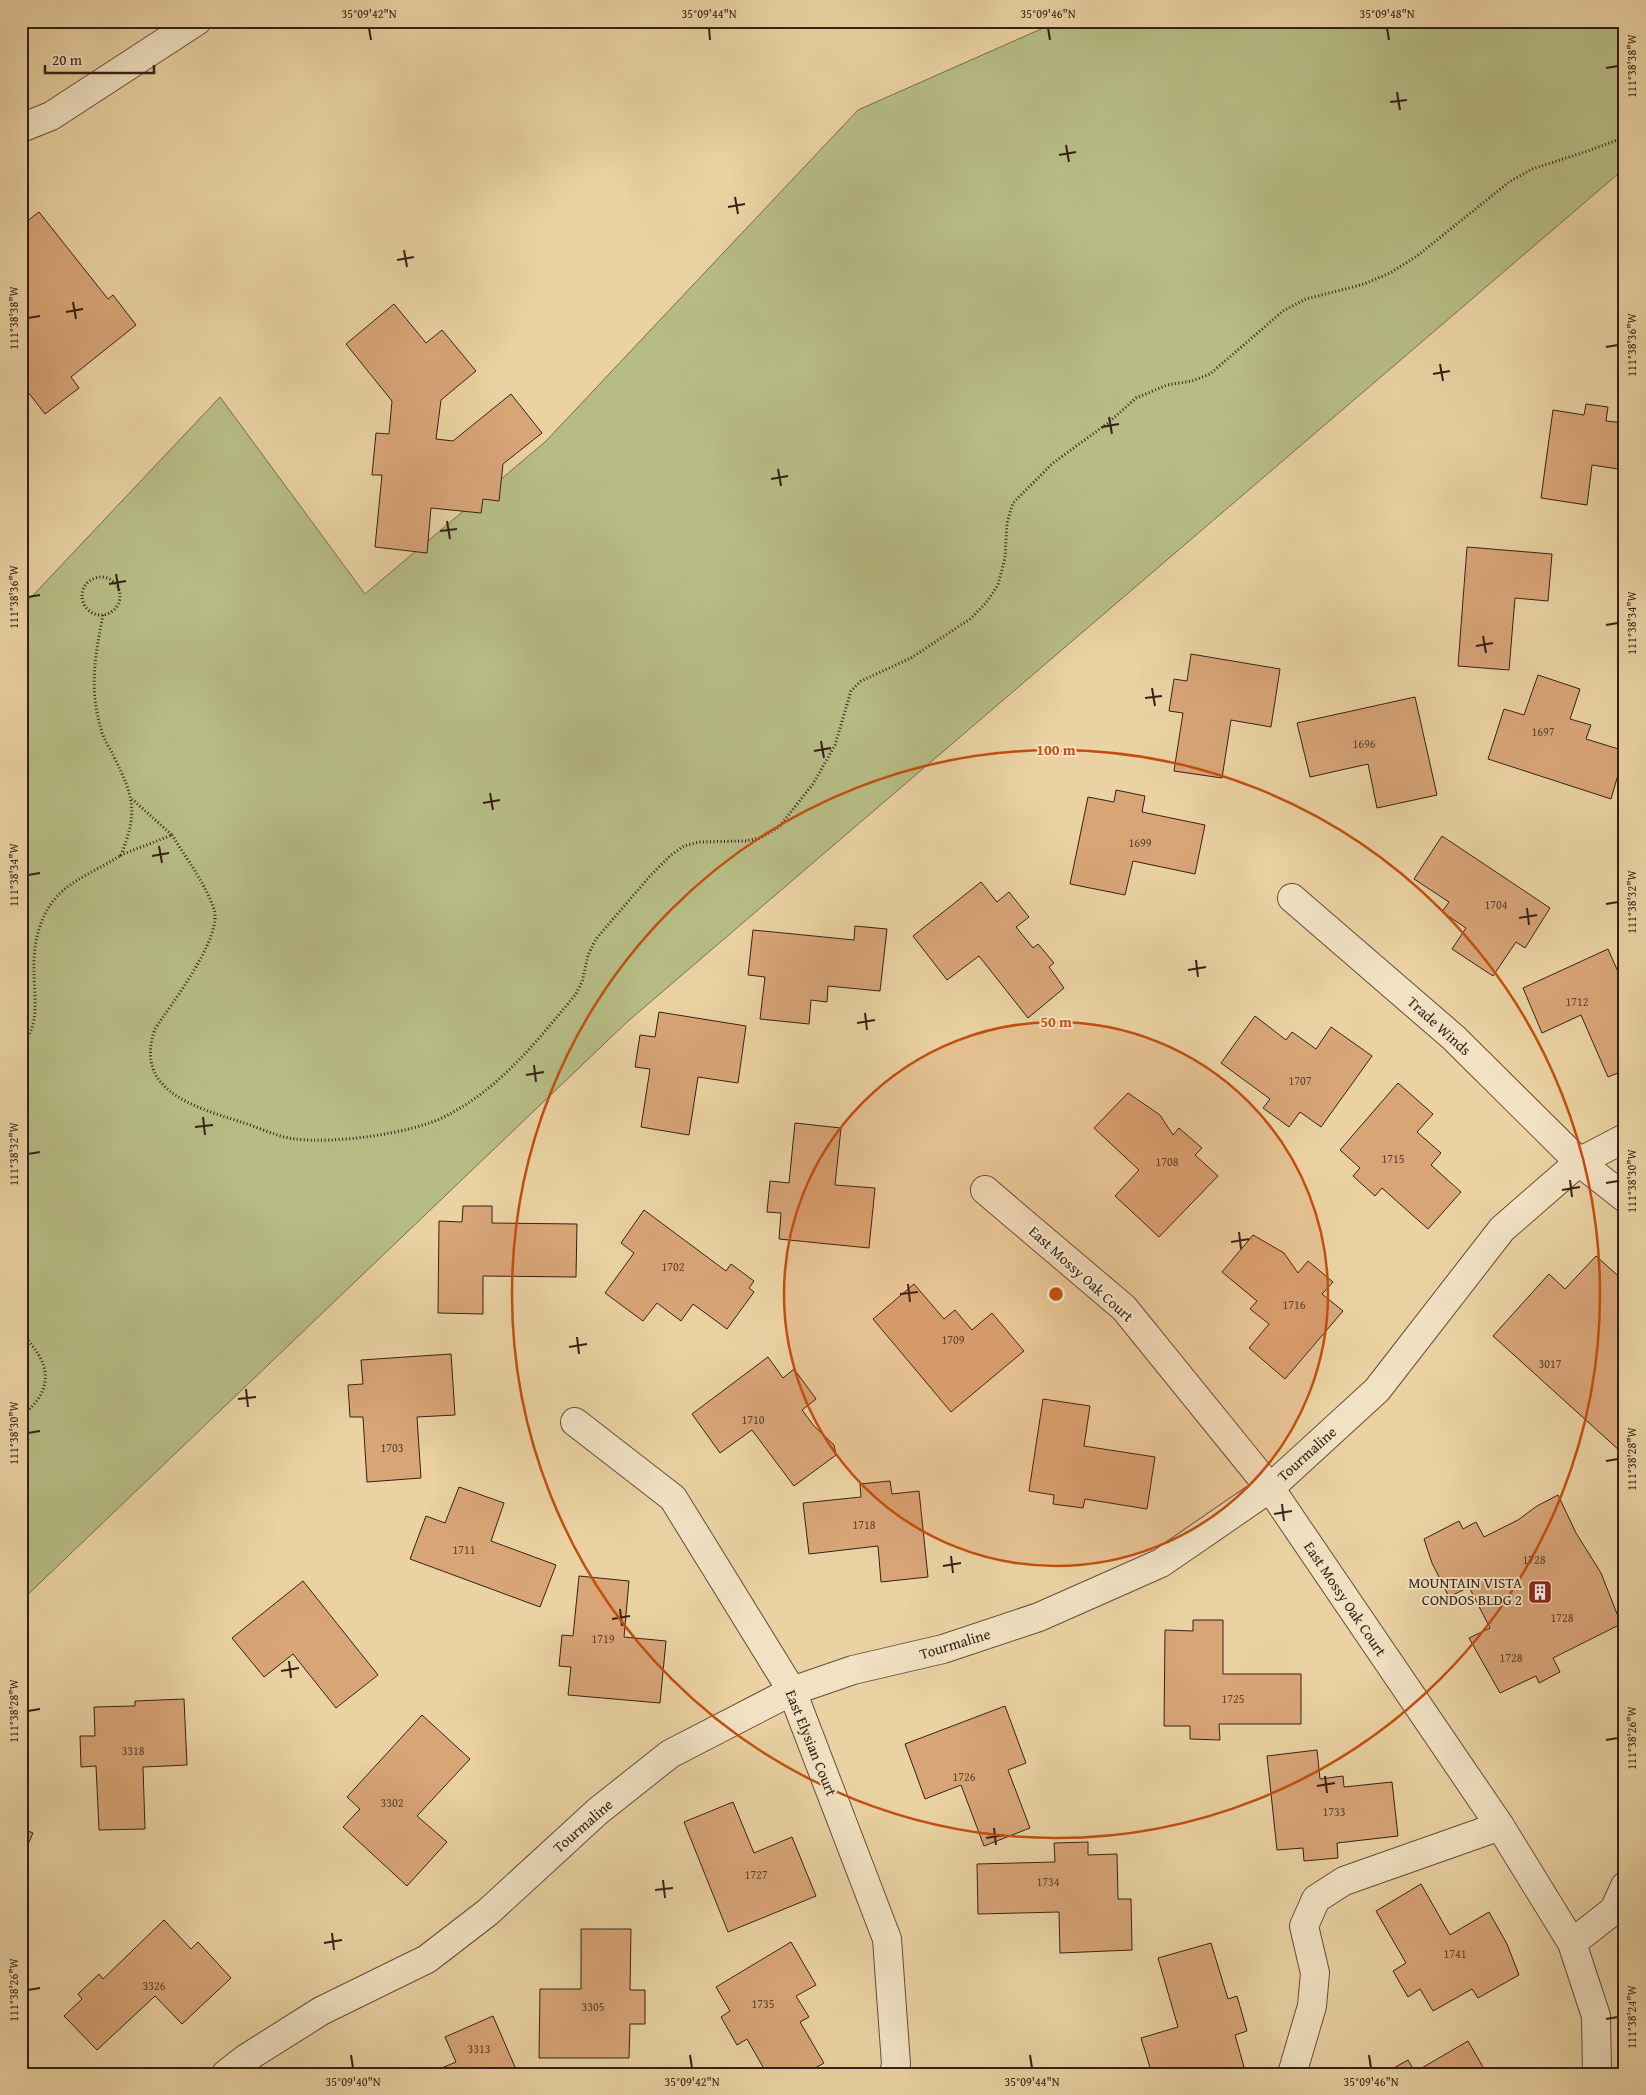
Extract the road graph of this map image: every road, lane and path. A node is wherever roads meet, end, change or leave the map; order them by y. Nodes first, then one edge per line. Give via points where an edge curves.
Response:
1 (197, 21) edge
2 (21, 128) edge
3 (1625, 137) edge
4 (103, 615) junction
5 (132, 798) junction
6 (172, 835) junction
7 (121, 856) junction
8 (1292, 898) dead end
9 (21, 1045) edge
10 (1625, 1138) edge
11 (1580, 1162) junction
12 (985, 1190) dead end
13 (1625, 1198) edge
14 (21, 1333) edge
15 (21, 1417) edge
16 (575, 1422) dead end
17 (1270, 1488) junction
18 (792, 1691) junction
19 (1500, 1826) junction
20 (1625, 1886) edge
21 (1572, 1943) junction
22 (226, 2074) edge
23 (894, 2074) edge
24 (1292, 2074) edge
25 (1597, 2074) edge

1 - 2 street via 51,116
3 - 6 path via 1532,168 1390,273 1364,284 1306,299 1283,311 1210,374 1167,385 1136,398 1108,423 1053,462 1013,502 998,585 986,604 970,619 911,658 861,681 851,691 835,745 813,784 779,827 760,838 699,842 684,846 671,855 596,939 576,994 520,1061 484,1093 443,1118 371,1136 294,1139 208,1112 180,1100 163,1086 154,1075 150,1043 155,1029 207,948 214,911
4 - 4 path via 86,608 81,595 86,583 97,576 109,578 120,593 115,610
4 - 5 path via 94,662 94,692 101,730
5 - 6 path
5 - 7 path via 133,816
6 - 7 path
7 - 9 path via 67,886 46,911 36,945 35,1015 26,1041
8 - 11 street, Trade Winds via 1454,1038
10 - 11 street, Tourmaline
11 - 13 street, Trade Winds
11 - 17 street, Tourmaline via 1502,1229 1377,1390
12 - 17 street, East Mossy Oak Court via 1124,1308
14 - 15 path via 41,1356 47,1377 35,1405
16 - 18 street, East Elysian Court via 673,1498
17 - 18 street, Tourmaline via 1161,1563 1040,1617 943,1649 853,1670
17 - 19 street, East Mossy Oak Court
18 - 22 street, Tourmaline via 670,1754 598,1811 488,1912 427,1960 322,2011
18 - 23 street, East Elysian Court via 887,1939 896,2064
19 - 21 street, East Mossy Oak Court
19 - 24 street via 1344,1880 1316,1899 1304,1926 1315,1973 1312,2006
20 - 21 street via 1614,1910
21 - 25 street, East Mossy Oak Court via 1596,2016

